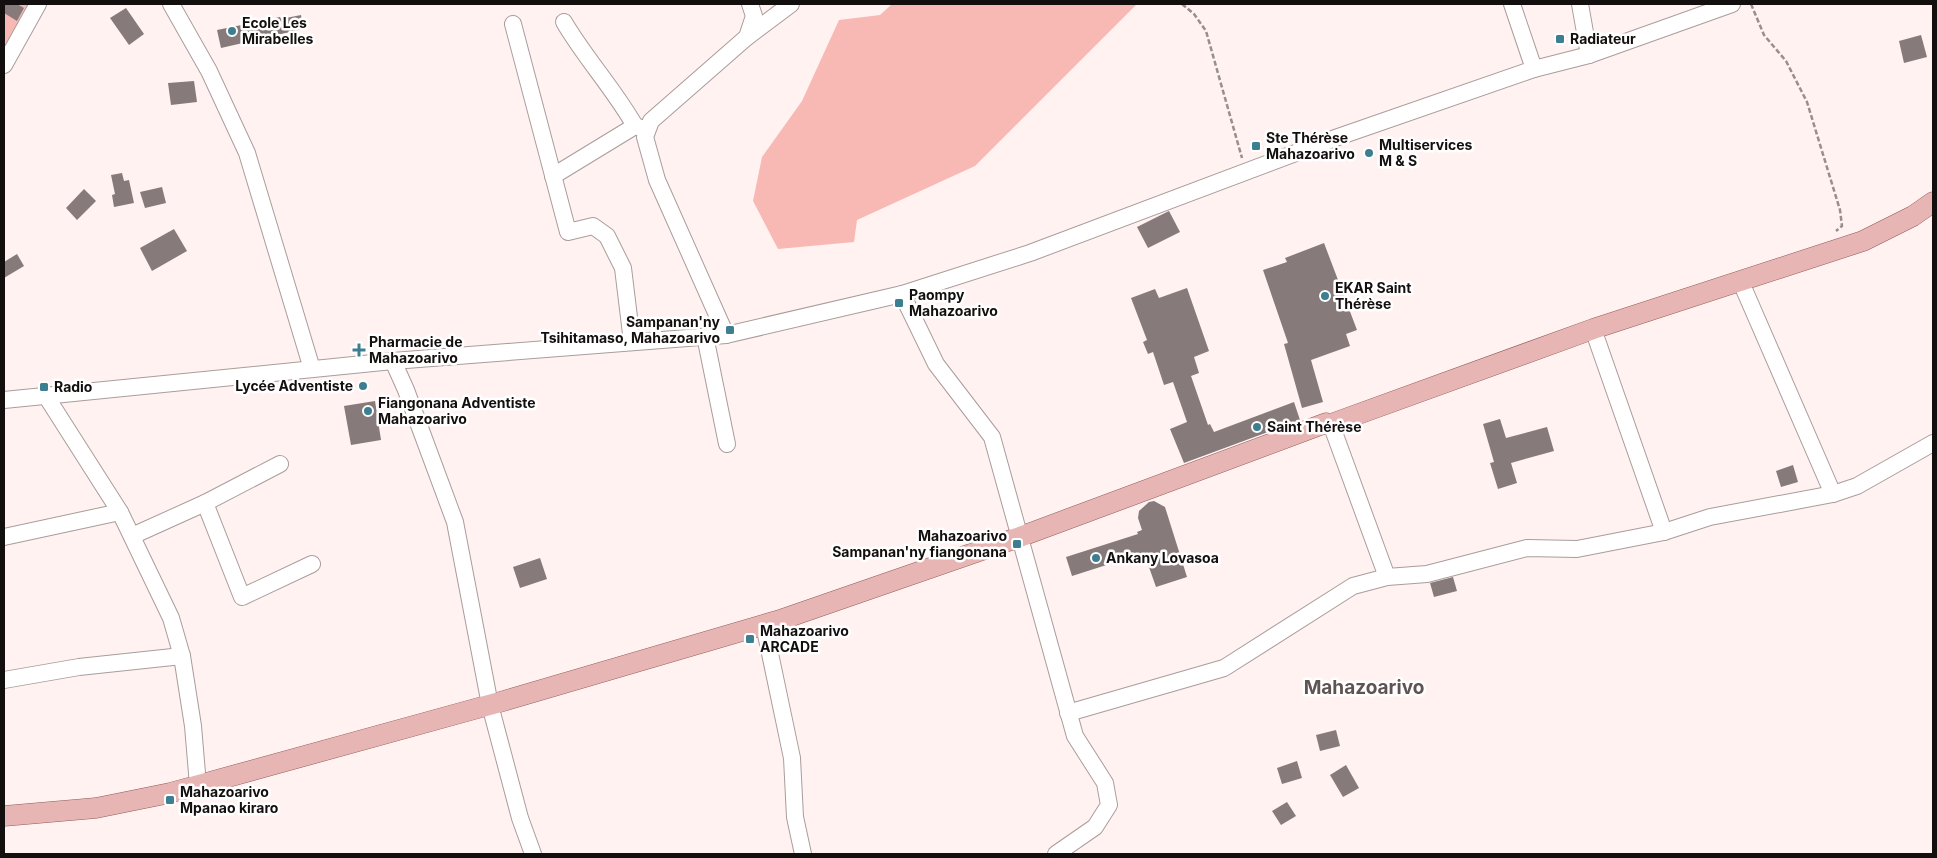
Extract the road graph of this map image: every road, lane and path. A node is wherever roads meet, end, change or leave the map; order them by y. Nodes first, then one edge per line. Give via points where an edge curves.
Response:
1 (38, 4) edge
2 (171, 4) edge
3 (750, 4) edge
4 (791, 4) edge
5 (1182, 4) edge
6 (1512, 4) edge
7 (1580, 4) edge
8 (1732, 4) edge
9 (1751, 4) edge
10 (564, 22) dead end
11 (513, 24) dead end
12 (747, 37) junction
13 (1589, 55) junction
14 (4, 65) edge
15 (1534, 69) junction
16 (641, 128) junction
17 (1246, 172) junction
18 (553, 176) junction
19 (1933, 202) edge
20 (1835, 232) dead end
21 (1740, 280) junction
22 (902, 294) junction
23 (1593, 329) junction
24 (726, 335) junction
25 (705, 336) junction
26 (632, 342) junction
27 (393, 361) junction
28 (312, 369) junction
29 (46, 396) junction
30 (4, 400) edge
31 (1331, 424) junction
32 (1933, 443) edge
33 (728, 444) dead end
34 (280, 464) dead end
35 (1833, 494) junction
36 (205, 503) junction
37 (120, 512) junction
38 (1664, 532) junction
39 (132, 536) junction
40 (1020, 536) junction
41 (4, 537) edge
42 (312, 564) dead end
43 (1388, 577) junction
44 (764, 625) junction
45 (182, 656) junction
46 (4, 680) edge
47 (490, 705) junction
48 (1068, 712) junction
49 (198, 785) junction
50 (4, 816) edge
51 (533, 854) edge
52 (803, 854) edge
53 (1056, 854) edge

1 - 14 street
2 - 28 street via 209,71 247,153
3 - 12 street via 754,16
4 - 12 street
5 - 17 path via 1206,31
6 - 15 street
7 - 13 street
8 - 13 street
9 - 20 path via 1764,35 1786,62 1807,102 1840,210 1842,226
10 - 16 street via 580,50
11 - 18 street
12 - 16 street
13 - 15 street
15 - 17 street
16 - 18 street
16 - 24 street via 657,180
17 - 22 street via 1030,253
18 - 26 street via 568,232 593,226 607,236 623,268
19 - 21 main road via 1863,241
21 - 23 main road
21 - 35 street
22 - 24 street
22 - 40 street via 936,364 992,437
23 - 31 main road
23 - 38 street
24 - 25 street
25 - 26 street
25 - 33 street
26 - 27 street
27 - 28 street
27 - 47 street via 455,522
28 - 29 street
29 - 30 street
29 - 37 street
31 - 40 main road via 1326,423
31 - 43 street
32 - 35 street via 1857,486
34 - 36 street
35 - 38 street via 1710,517
36 - 39 street
36 - 42 street via 242,598
37 - 39 street
37 - 41 street
38 - 43 street via 1577,550 1527,548 1427,574
39 - 45 street via 172,618
40 - 44 main road
40 - 48 street
43 - 48 street via 1353,586 1224,668
44 - 47 main road
44 - 52 street via 792,758 795,817
45 - 46 street via 79,667
45 - 49 street
47 - 49 main road
47 - 51 street via 520,818
48 - 53 street via 1075,736 1105,783 1109,804 1095,827
49 - 50 main road via 96,808

